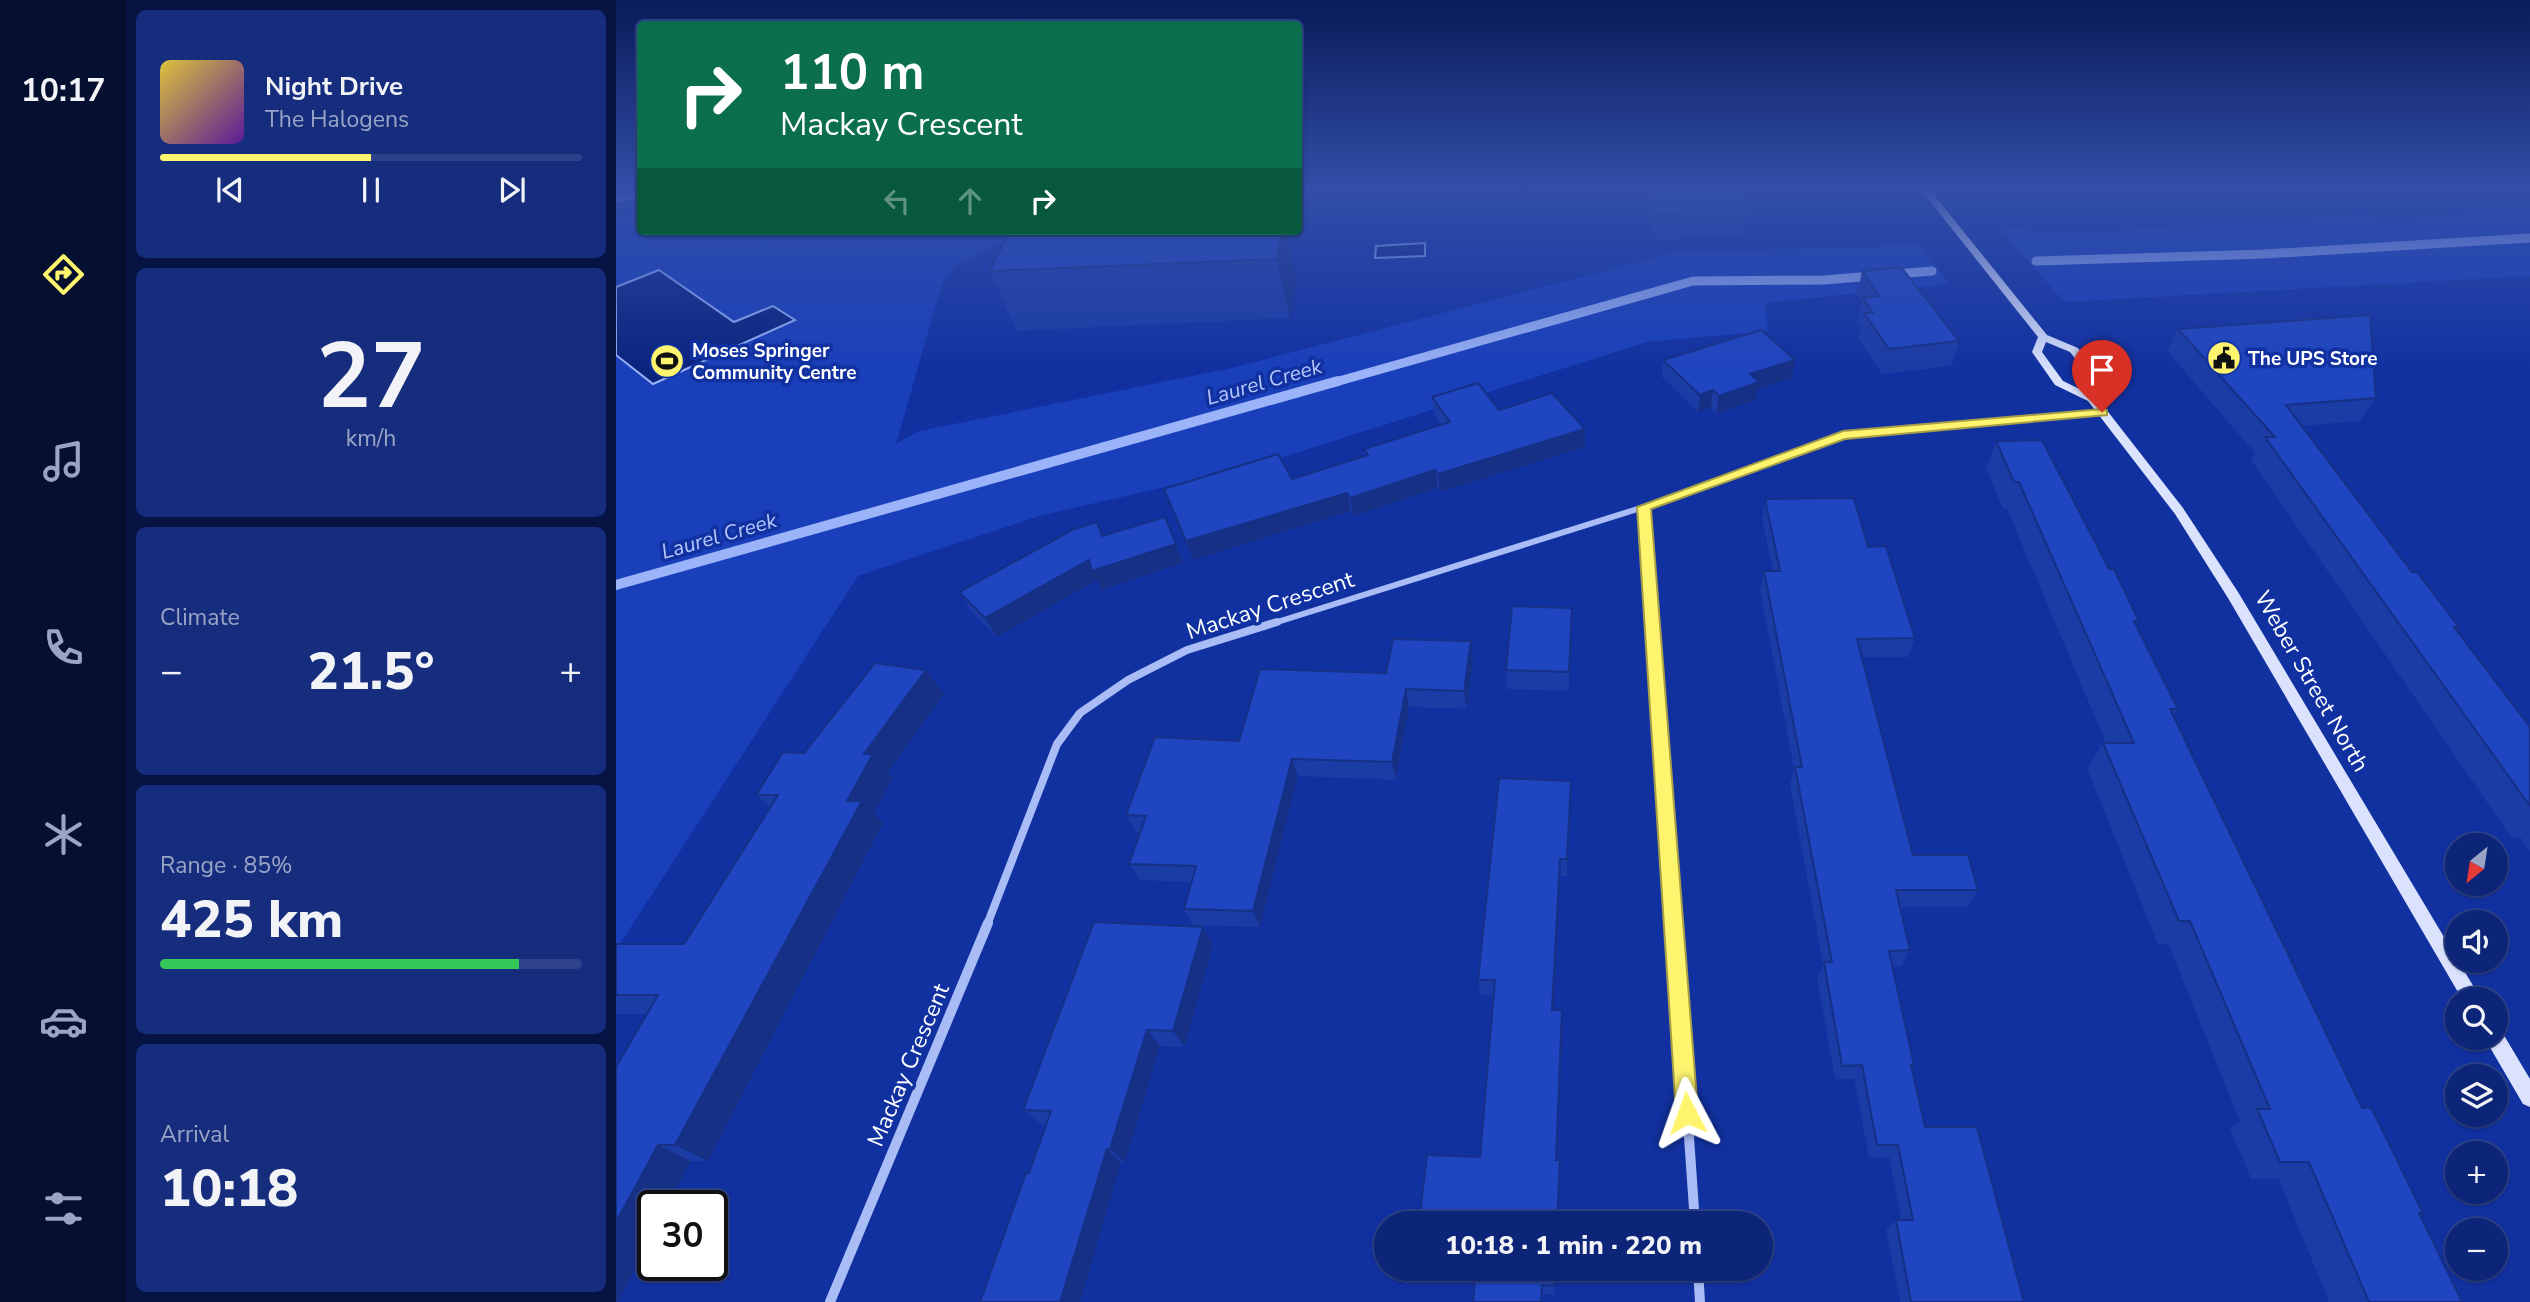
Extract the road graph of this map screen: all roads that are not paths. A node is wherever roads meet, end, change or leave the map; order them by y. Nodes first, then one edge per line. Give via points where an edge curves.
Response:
1 (1974, 251) edge
2 (2043, 337) junction
3 (2092, 399) junction
4 (2102, 412) junction
5 (1644, 507) junction
6 (2465, 987) edge
7 (2502, 1050) edge
8 (2530, 1097) edge
9 (1694, 1211) edge
10 (1699, 1281) edge
11 (830, 1302) edge
12 (1700, 1302) edge

1 - 2 main road, Weber Street North
2 - 3 main road, Weber Street North via 2037,352 2059,383
2 - 3 main road, Weber Street North via 2074,349 2097,380
3 - 4 main road, Weber Street North
4 - 5 street, Mackay Crescent via 1843,435
4 - 6 main road, Weber Street North via 2179,511 2233,595
5 - 9 street
5 - 11 street, Mackay Crescent via 1187,650 1128,680 1080,713 1057,744 1017,854
7 - 8 main road
10 - 12 street

